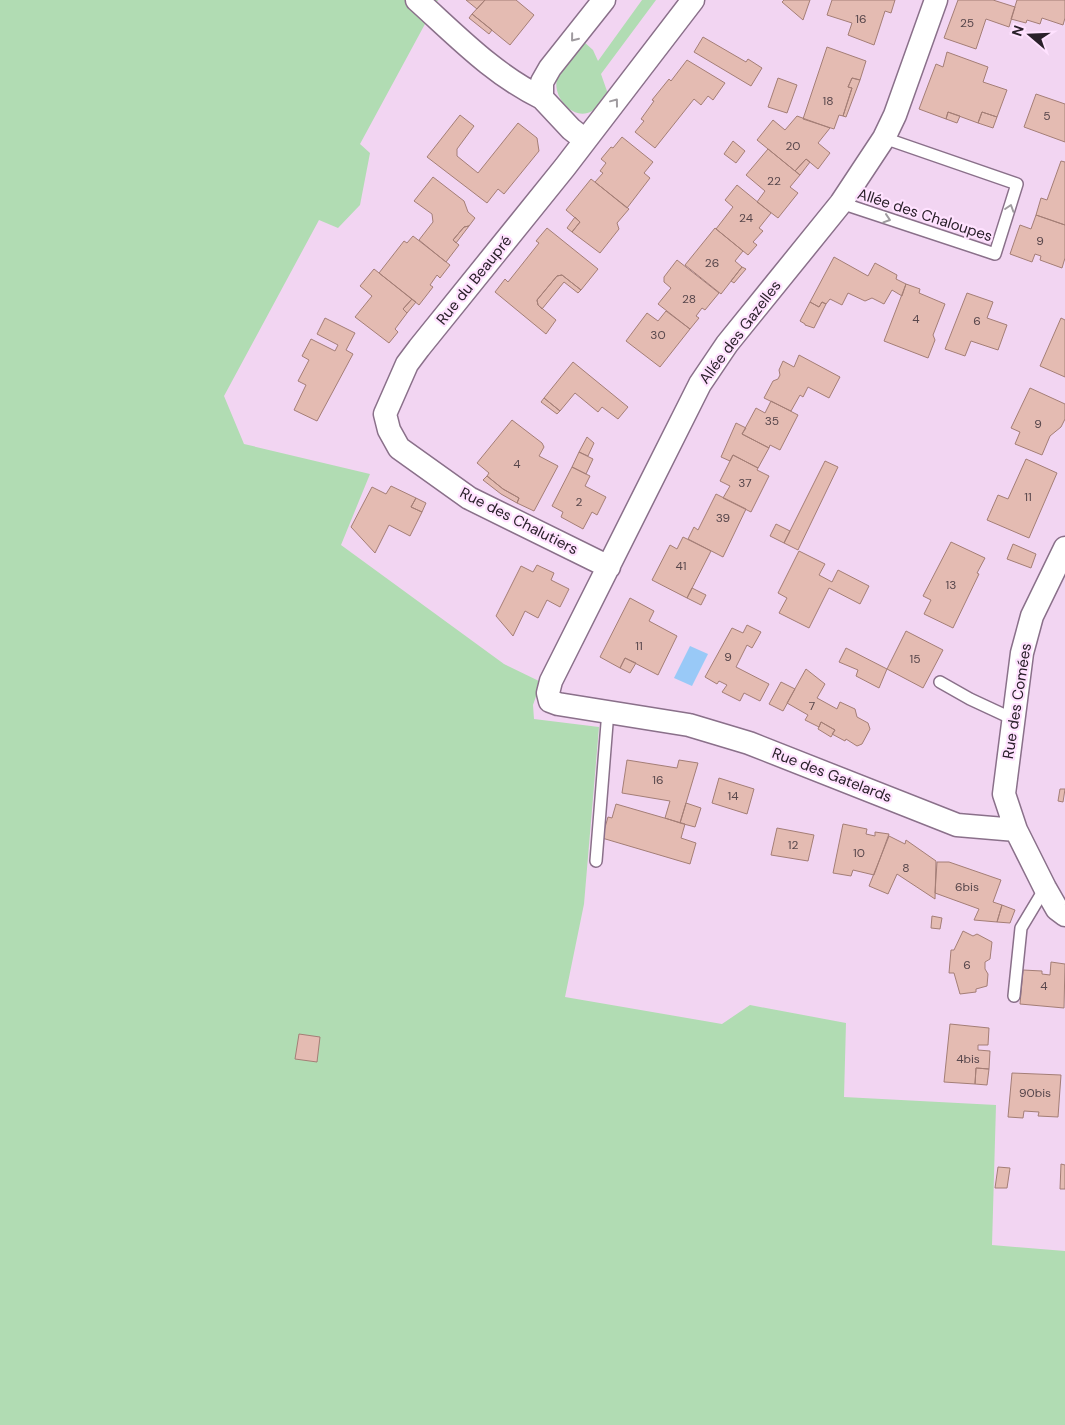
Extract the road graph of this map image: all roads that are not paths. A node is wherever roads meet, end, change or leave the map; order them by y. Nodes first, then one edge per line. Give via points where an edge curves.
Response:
1 (417, 0) edge
2 (604, 0) edge
3 (693, 0) edge
4 (936, 0) edge
5 (542, 98) junction
6 (884, 138) junction
7 (585, 140) junction
8 (841, 203) junction
9 (389, 430) joint
10 (1065, 548) edge
11 (609, 567) junction
12 (940, 682) dead end
13 (550, 701) joint
14 (608, 711) junction
15 (1013, 719) junction
16 (1016, 830) junction
17 (596, 860) dead end
18 (1045, 888) junction
19 (1065, 915) edge
20 (1014, 996) dead end

1 - 5 street via 520,88
2 -> 5 street via 550,68 542,82
7 -> 3 street, Rue du Beaupré
4 - 6 street, Allée des Gazelles
5 - 7 street via 570,129
6 - 8 street, Allée des Gazelles
8 -> 6 lane, Allée des Chaloupes via 995,254 1017,184
7 - 9 street, Rue du Beaupré via 407,364 385,414
8 - 11 street, Allée des Gazelles via 727,344 700,384
9 - 11 street, Rue des Chalutiers via 399,448 470,498
10 - 15 street, Rue des Comées via 1032,616 1022,653
11 - 13 street, Allée des Gazelles via 551,682
12 - 15 lane
13 - 14 street, Rue des Gatelards
14 - 16 street, Rue des Gatelards via 690,725 749,743 957,825
14 - 17 lane
15 - 16 street, Rue des Comées via 1004,794
16 - 18 street
18 - 19 street
18 - 20 lane via 1021,928

